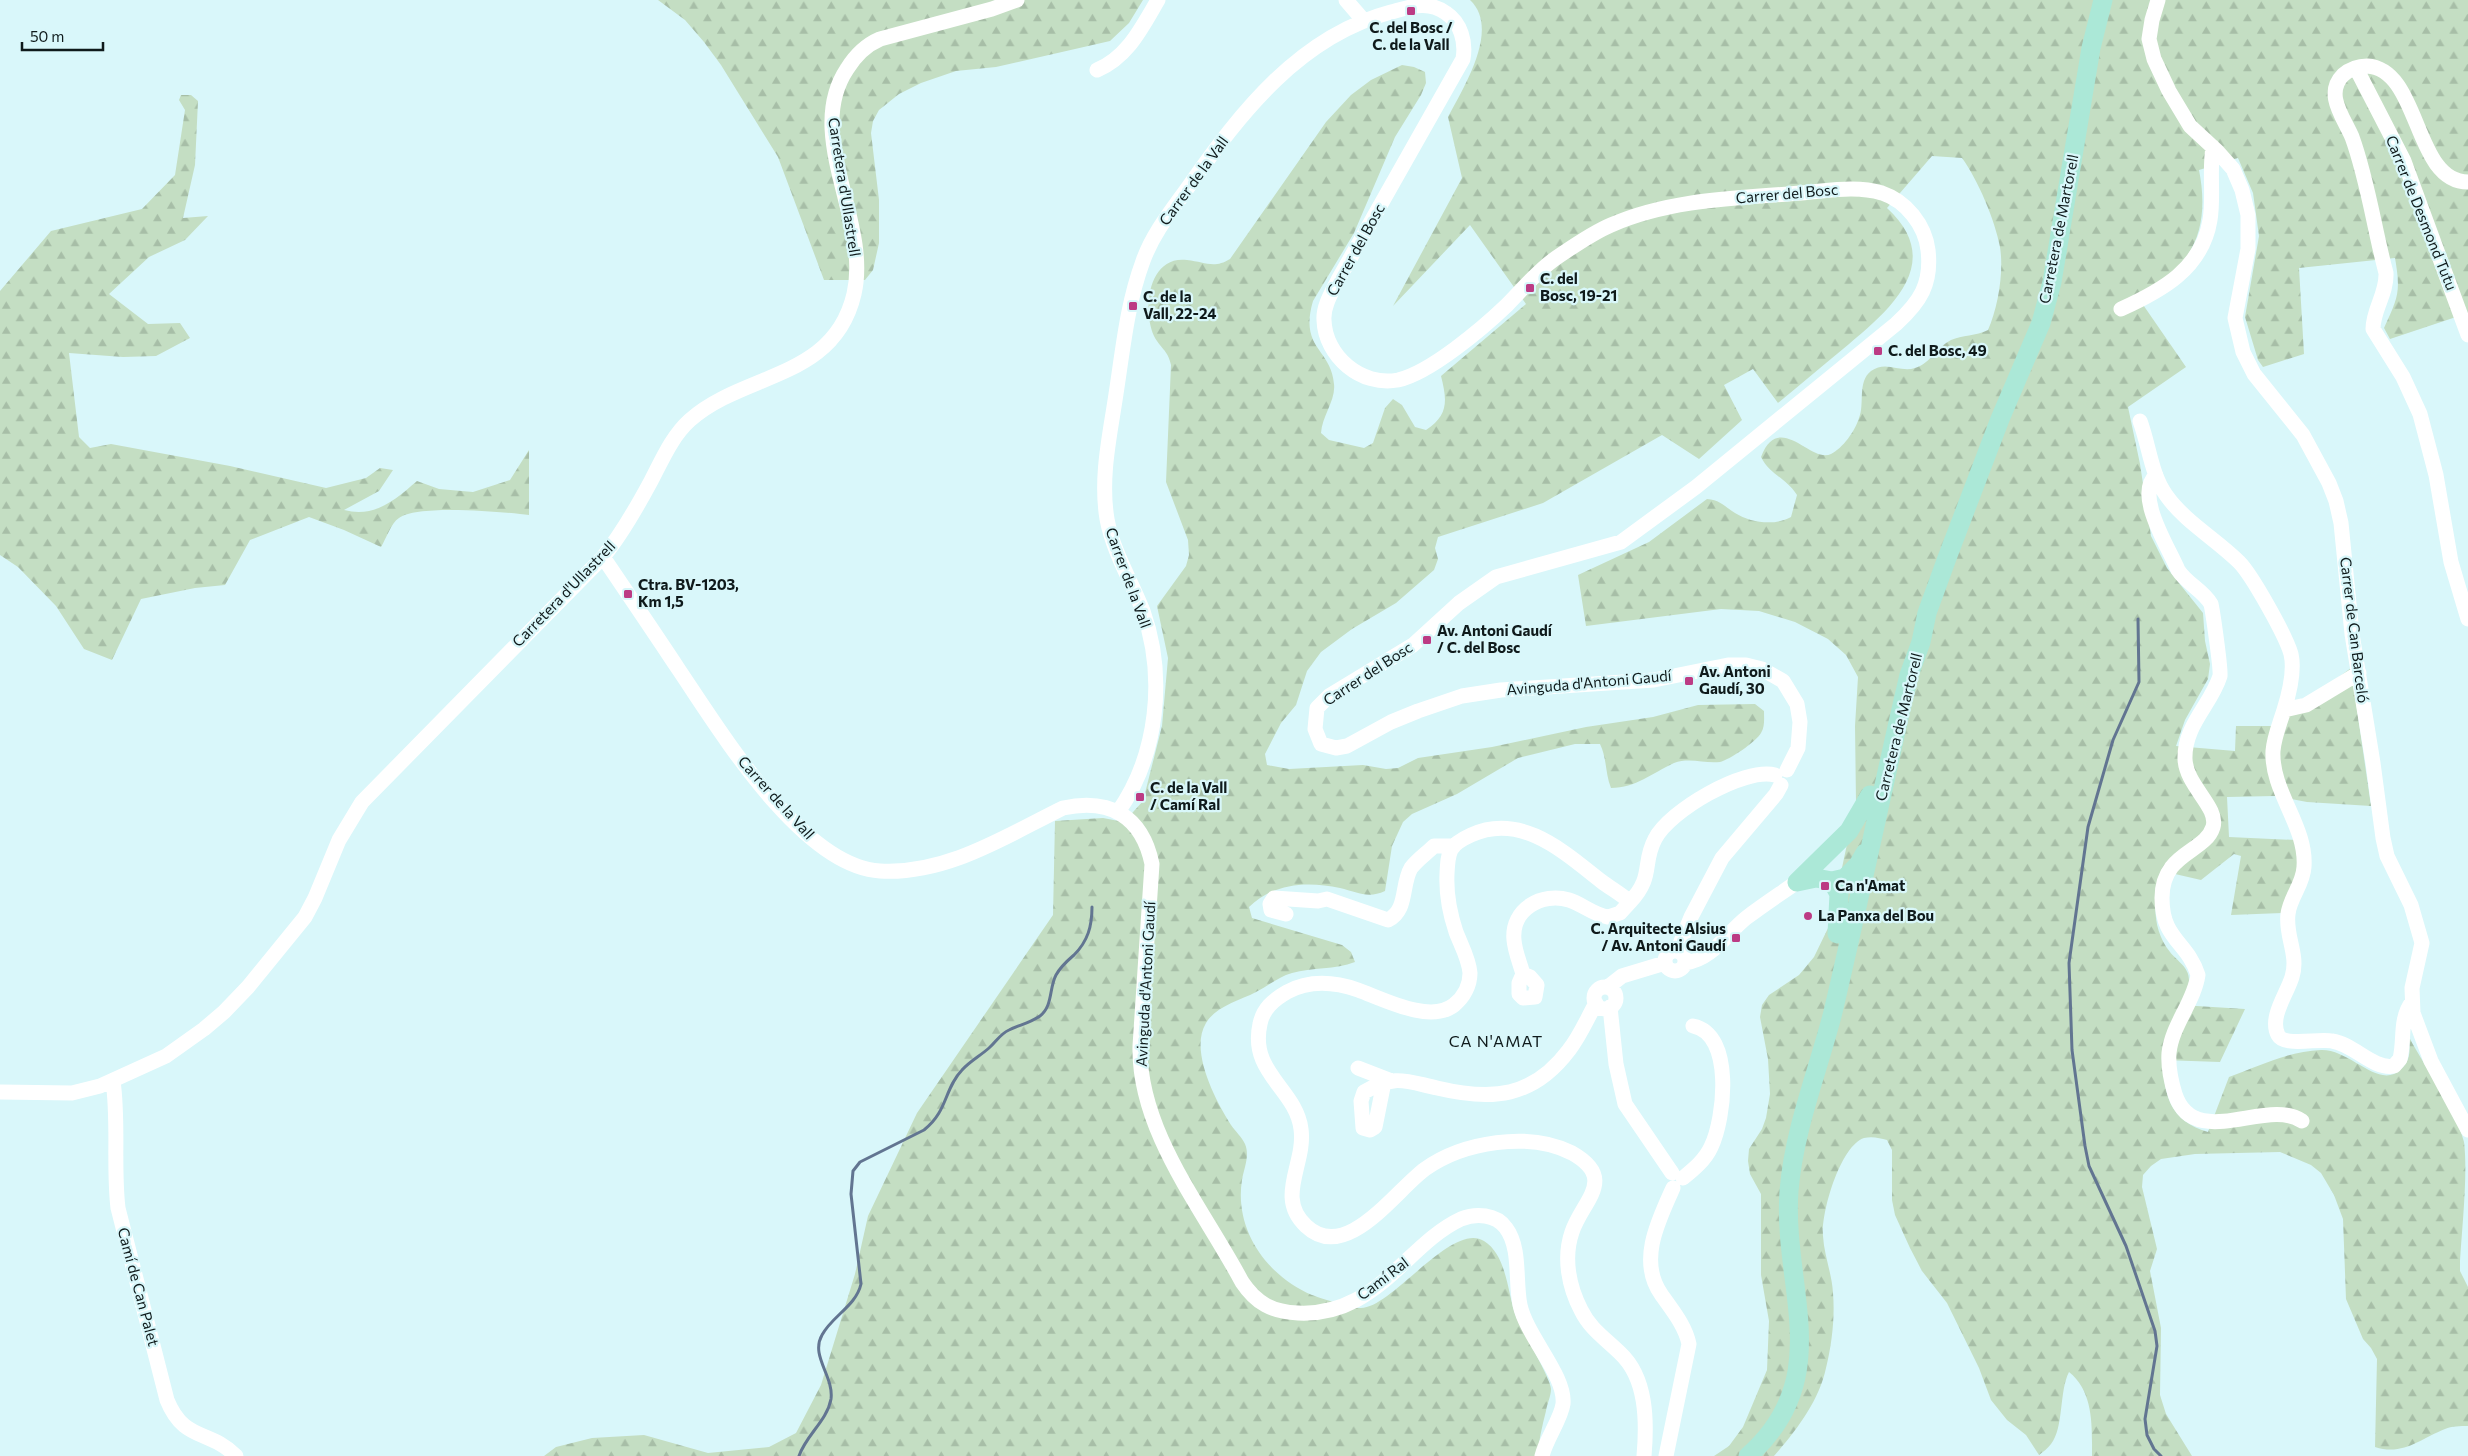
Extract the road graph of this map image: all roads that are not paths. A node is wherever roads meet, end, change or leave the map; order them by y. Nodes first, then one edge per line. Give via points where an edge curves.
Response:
1 (1016, 0) edge
2 (1158, 0) edge
3 (1346, 0) edge
4 (2103, 0) edge
5 (2158, 0) edge
6 (1364, 21) junction
7 (2356, 68) junction
8 (1097, 70) dead end
9 (2213, 147) junction
10 (2468, 182) edge
11 (2121, 309) dead end
12 (2468, 335) edge
13 (2140, 421) dead end
14 (2156, 475) junction
15 (603, 557) junction
16 (1927, 613) junction
17 (2468, 619) edge
18 (2359, 673) junction
19 (2284, 710) junction
20 (1336, 748) joint
21 (1781, 777) junction
22 (1870, 795) junction
23 (1118, 812) junction
24 (1872, 839) junction
25 (1451, 846) junction
26 (1825, 854) junction
27 (1854, 869) junction
28 (1829, 879) junction
29 (1797, 882) junction
30 (1630, 902) junction
31 (1857, 903) junction
32 (1286, 914) dead end
33 (1837, 934) junction
34 (1681, 957) junction
35 (1523, 974) dead end
36 (2412, 1002) junction
37 (1603, 1005) junction
38 (1693, 1026) dead end
39 (1358, 1068) dead end
40 (113, 1081) junction
41 (0, 1092) edge
42 (1802, 1116) junction
43 (2302, 1121) dead end
44 (2468, 1130) edge
45 (1676, 1180) junction
46 (1219, 1240) joint
47 (1642, 1453) edge
48 (1666, 1455) edge
49 (236, 1456) edge
50 (1542, 1456) edge
51 (1748, 1456) edge

1 - 15 street, Carretera d'Ullastrell via 984,12 880,39 853,59 836,90 832,109 833,138 856,253 854,292 847,314 819,352 718,402 690,420 676,435 636,509
2 - 8 street via 1124,52
3 - 6 street
4 - 16 main road, Carretera de Martorell via 2091,48 2062,234 2043,315 1993,436
5 - 9 street, Carrer de Can Barceló via 2149,39 2154,59 2190,126
6 - 20 street, Carrer del Bosc via 1410,6 1434,6 1456,23 1464,53 1448,88 1334,287 1325,310 1326,334 1334,352 1363,376 1397,380 1414,374 1461,343 1507,305 1547,264 1582,241 1612,224 1686,204 1855,188 1870,190 1899,202 1916,219 1925,236 1929,266 1915,307 1896,324 1696,487 1620,542 1496,577 1459,603 1413,645 1328,696 1317,708 1315,729 1322,744
6 - 23 street, Carrer de la Vall via 1333,36 1288,68 1247,110 1151,240 1132,292 1104,476 1104,495 1113,543 1144,614 1153,658 1155,700 1148,746 1139,775
7 - 10 street via 2373,67 2388,75 2404,98 2444,174 2451,180
7 - 12 street, Carrer de Desmond Tutu via 2404,161
7 - 17 street via 2339,80 2335,97 2362,163 2386,273 2386,287 2373,329 2403,377 2420,414 2436,475 2453,569
9 - 11 street via 2210,220 2197,254 2168,285
9 - 18 street, Carrer de Can Barceló via 2233,169 2248,215 2248,249 2235,318 2237,335 2254,374 2298,429 2333,492 2341,523
13 - 14 street
14 - 19 street via 2168,498 2239,562 2280,630 2292,660
14 - 43 street via 2148,488 2154,519 2183,577 2211,604 2221,671 2187,738 2185,760 2192,785 2211,810 2214,825 2209,835 2177,860 2162,888 2165,924 2193,962 2198,975 2171,1041 2171,1076 2182,1108 2200,1120 2224,1122 2280,1114
15 - 23 street, Carrer de la Vall via 741,761 791,819 831,854 847,862 877,871 928,868 978,849 1063,808 1094,804
15 - 40 street, Carretera d'Ullastrell via 362,802 339,840 305,917 248,987 224,1012 181,1046
16 - 22 main road via 1913,638 1886,721
16 - 24 main road, Carretera de Martorell
18 - 19 street via 2306,705
18 - 36 street, Carrer de Can Barceló via 2387,856 2411,905 2422,942
19 - 36 street via 2275,739 2274,760 2304,849 2304,866 2288,914 2295,962 2276,1020 2278,1035 2287,1042 2322,1039 2339,1042 2378,1064 2394,1066 2400,1059 2402,1024
20 - 21 street, Avinguda d'Antoni Gaudí via 1347,746 1409,714 1462,696 1501,690 1654,680 1728,664 1746,665 1762,669 1783,681 1797,704 1800,722 1798,748
21 - 30 street via 1756,774 1686,807 1669,820 1654,841 1641,891
21 - 34 street, Avinguda d'Antoni Gaudí via 1776,794 1722,858 1691,917
22 - 26 main road via 1849,831
22 - 27 main road
23 - 46 street, Avinguda d'Antoni Gaudí via 1133,823 1146,841 1152,864 1140,1046 1141,1076 1164,1144
24 - 27 main road
24 - 31 main road, Carretera de Martorell
25 - 30 street via 1483,830 1513,829 1529,833 1554,845
25 - 32 street via 1434,846 1411,869 1400,908 1396,916 1388,920 1327,899 1274,898 1271,910
25 - 47 street via 1447,894 1470,978 1469,986 1454,1005 1432,1013 1353,988 1324,983 1293,989 1276,998 1263,1014 1258,1038 1263,1063 1292,1105 1302,1130 1292,1205 1300,1220 1314,1233 1341,1236 1370,1221 1423,1171 1466,1150 1526,1142 1559,1148 1583,1161 1593,1175 1595,1189 1576,1222 1569,1243 1570,1284 1579,1308 1592,1327 1620,1352 1633,1370 1644,1403
26 - 27 main road via 1843,852 1850,858
26 - 28 main road via 1819,868
26 - 29 main road
27 - 28 main road via 1845,878
27 - 31 main road
27 - 33 main road
28 - 29 main road
28 - 33 main road via 1839,894
29 - 34 street via 1744,920 1710,953 1692,962
30 - 35 street via 1620,913 1608,917 1559,898 1546,898 1531,904 1520,915 1514,930
31 - 42 main road, Carretera de Martorell via 1826,1036
33 - 42 main road via 1802,1092
34 - 37 street via 1677,971 1669,969 1665,963 1622,976 1608,988 1616,997
36 - 44 street, Carrer de Can Barceló via 2416,1025 2431,1061
37 - 39 street via 1546,1076 1515,1093 1460,1093 1386,1081
37 - 45 street via 1625,1104
38 - 45 street via 1708,1032 1713,1039 1722,1066 1723,1092 1720,1119 1711,1147 1702,1161
40 - 41 street, Carretera d'Ullastrell via 72,1093
40 - 49 street, Camí de Can Palet via 118,1208 166,1400 181,1425 217,1441
42 - 51 main road, Carretera de Martorell via 1792,1165 1788,1216 1799,1312 1799,1366 1793,1388 1776,1424
45 - 48 street via 1652,1241 1650,1256 1654,1281 1686,1331 1690,1344
46 - 50 street, Camí Ral via 1252,1296 1274,1310 1303,1313 1339,1307 1358,1299 1462,1218 1484,1215 1502,1223 1513,1246 1521,1309 1537,1346 1562,1385 1563,1405

